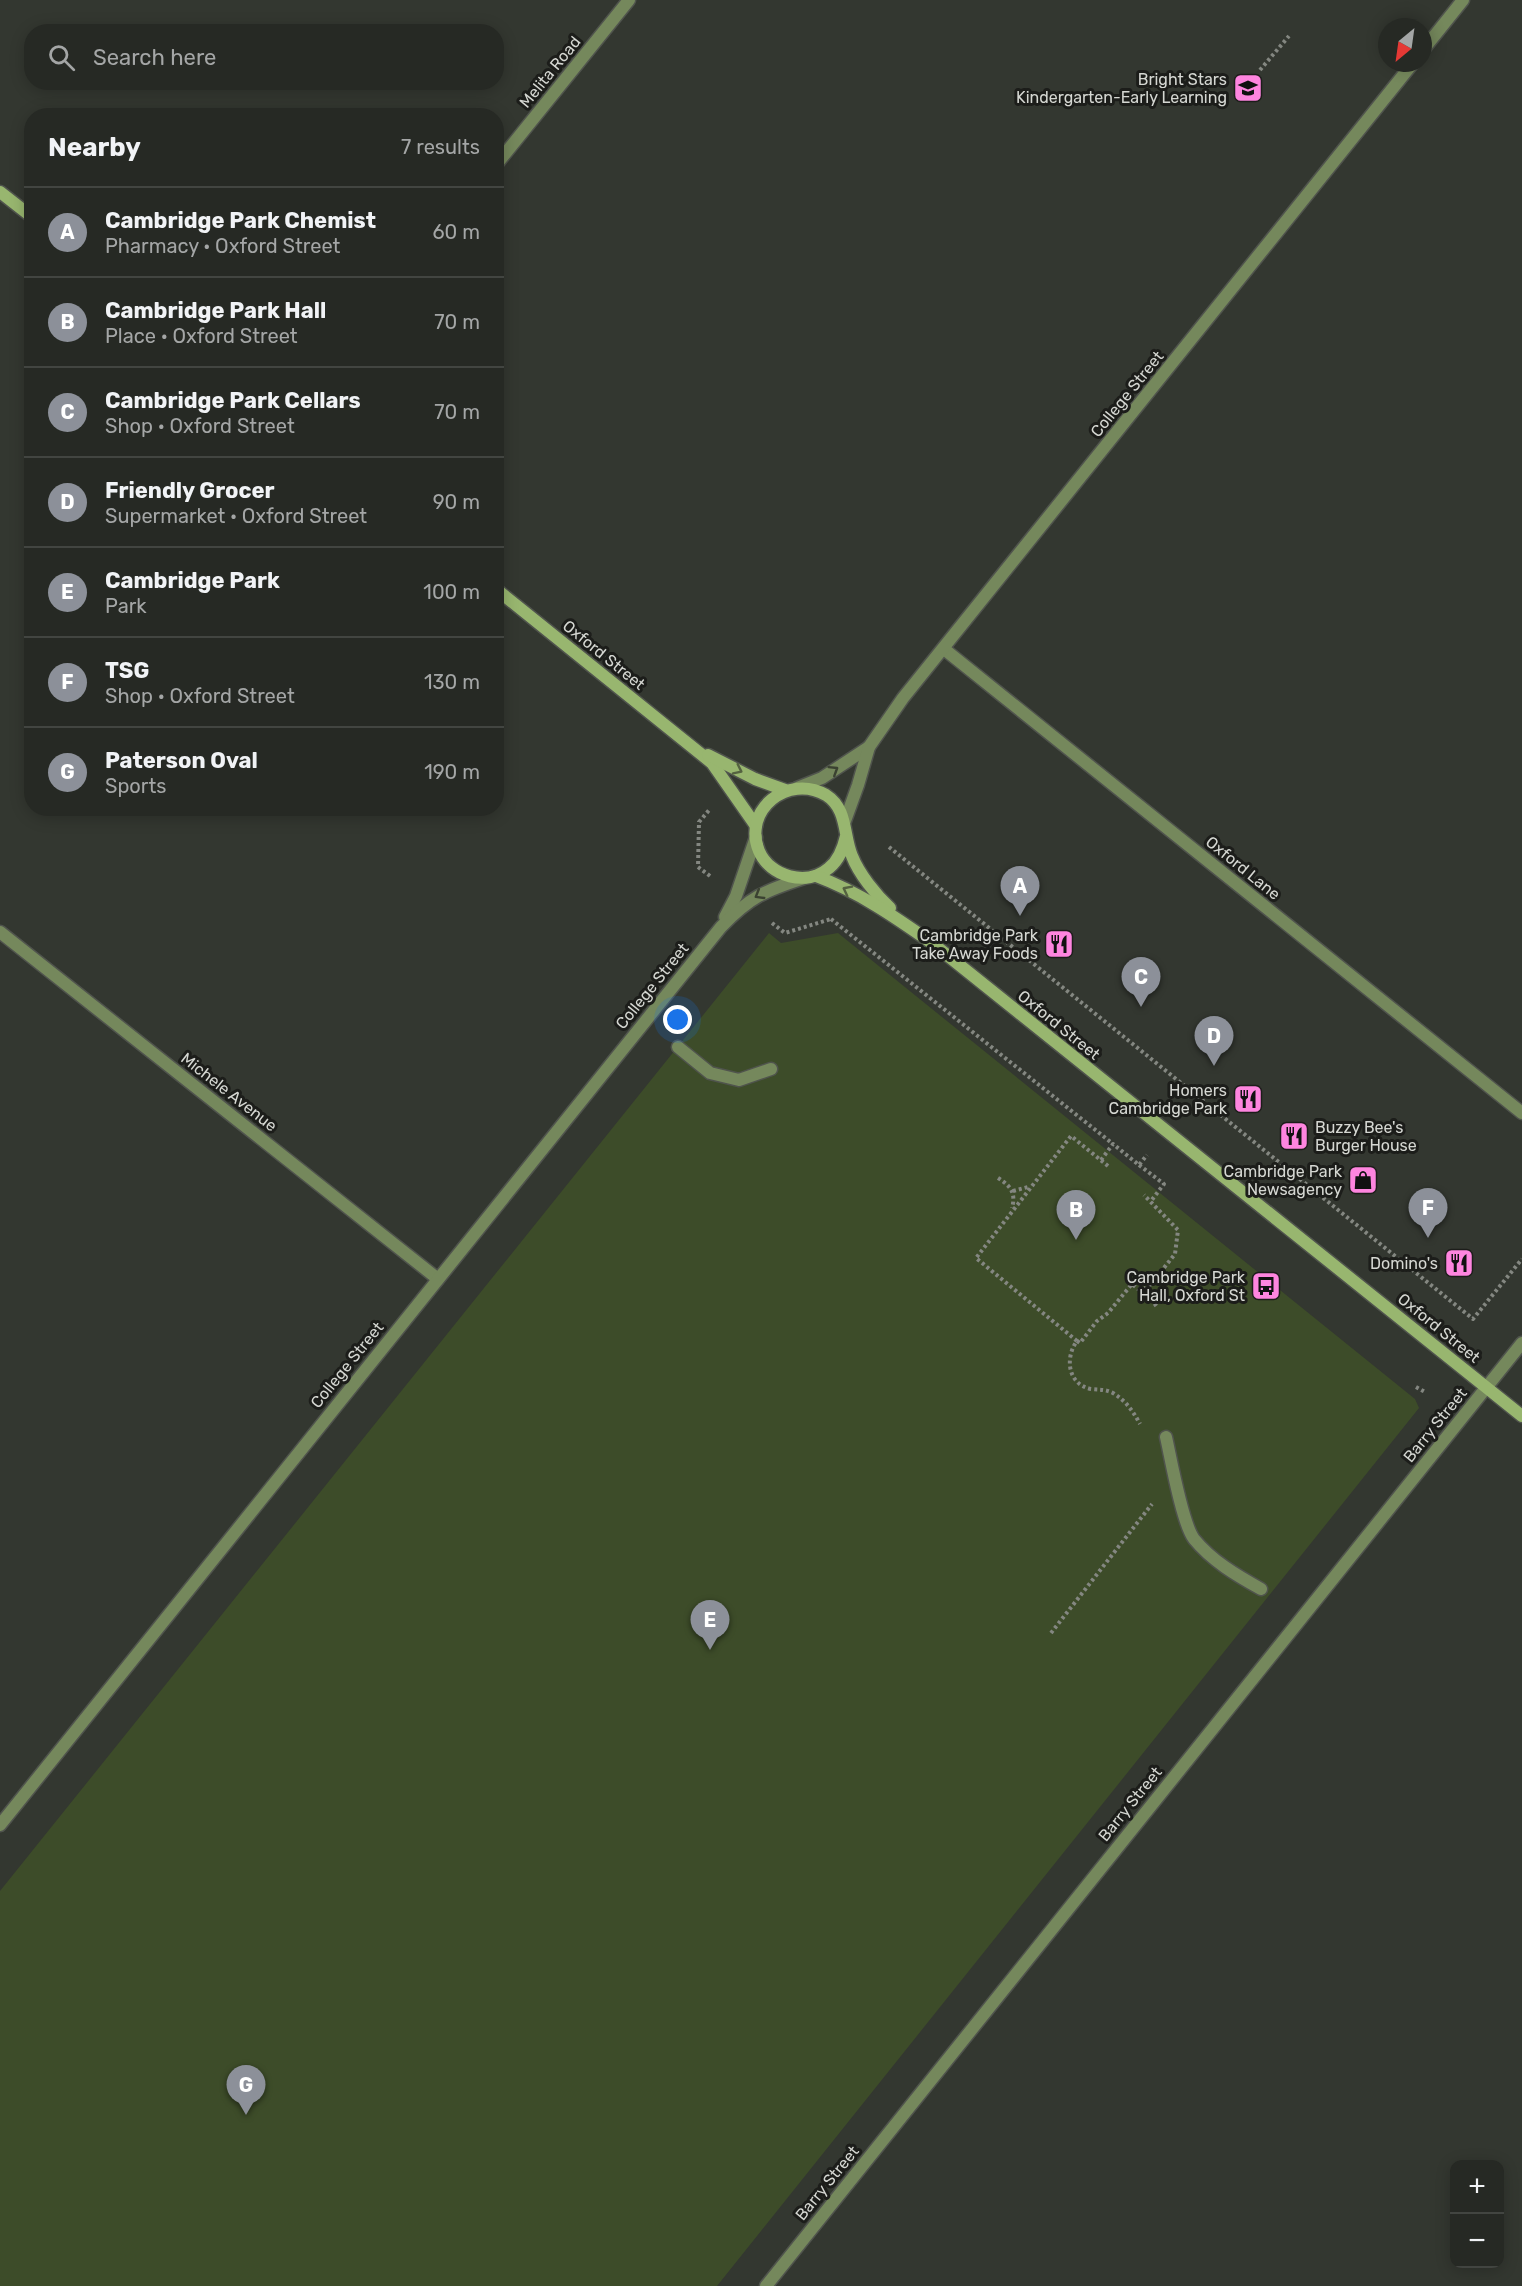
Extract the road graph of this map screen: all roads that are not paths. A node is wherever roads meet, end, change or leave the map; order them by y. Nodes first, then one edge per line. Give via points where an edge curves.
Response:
1 (629, 0) edge
2 (1463, 0) edge
3 (1432, 39) edge
4 (1406, 72) edge
5 (504, 155) edge
6 (0, 192) edge
7 (24, 211) edge
8 (504, 595) edge
9 (944, 650) junction
10 (692, 745) junction
11 (868, 747) junction
12 (791, 789) junction
13 (845, 821) junction
14 (756, 832) junction
15 (846, 836) junction
16 (810, 877) junction
17 (721, 927) junction
18 (913, 930) junction
19 (0, 932) edge
20 (678, 1047) dead end
21 (771, 1069) dead end
22 (1522, 1113) edge
23 (438, 1279) junction
24 (1522, 1343) edge
25 (1486, 1388) junction
26 (1522, 1416) edge
27 (1166, 1437) dead end
28 (1261, 1589) dead end
29 (0, 1825) edge
30 (766, 2286) edge

1 - 5 street, Melita Road
2 - 3 street
4 - 9 street, College Street
6 - 7 street
8 - 10 street, Oxford Street
9 - 11 street, College Street
9 - 22 street, Oxford Lane
10 -> 12 street, Oxford Street via 754,779
10 - 14 street, Oxford Street via 712,763
12 -> 11 street, College Street via 822,778
11 - 13 street, College Street
12 - 13 street via 813,789 827,796
12 - 14 street via 766,804
13 - 15 street
14 - 16 street via 759,851 767,863 791,877
14 - 17 street, College Street via 736,896
15 - 16 street via 837,861 828,870
15 - 18 street, Oxford Street via 852,857 865,877
16 -> 17 street, College Street via 768,890 746,903
18 -> 16 street, Oxford Street via 882,908
17 - 23 street, College Street
18 - 25 street, Oxford Street
19 - 23 street, Michele Avenue
20 - 21 street via 710,1073 739,1080
23 - 29 street, College Street
24 - 25 street, Barry Street
25 - 26 street, Oxford Street
25 - 30 street, Barry Street
27 - 28 street via 1193,1538 1228,1571

